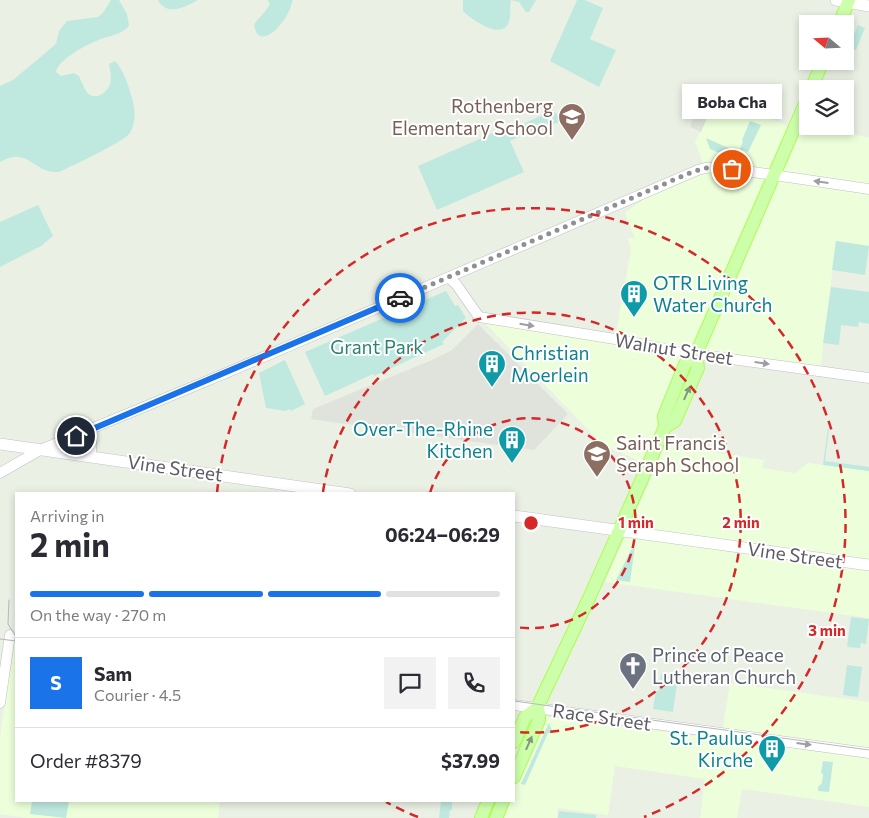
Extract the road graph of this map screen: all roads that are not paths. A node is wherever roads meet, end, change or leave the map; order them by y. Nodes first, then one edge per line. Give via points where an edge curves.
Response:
1 (844, 1) edge
2 (869, 6) edge
3 (841, 15) edge
4 (799, 118) edge
5 (774, 175) junction
6 (869, 189) edge
7 (449, 278) junction
8 (696, 354) junction
9 (869, 378) edge
10 (91, 430) junction
11 (0, 444) edge
12 (40, 450) junction
13 (91, 456) junction
14 (0, 473) edge
15 (336, 492) edge
16 (515, 516) edge
17 (620, 530) junction
18 (869, 565) edge
19 (9, 634) edge
20 (0, 703) edge
21 (515, 705) edge
22 (537, 708) junction
23 (515, 740) edge
24 (869, 753) edge
25 (515, 775) edge
26 (488, 802) edge
27 (503, 802) edge
28 (481, 818) edge
29 (496, 818) edge

1 - 2 main road
1 - 3 main road
4 - 5 main road
6 -> 5 street
5 - 7 street via 719,167 692,172
5 - 8 main road
7 -> 8 street, Walnut Street via 478,317
7 - 10 street
8 -> 9 street, Walnut Street
8 - 17 main road via 686,364 664,416 665,427
10 - 12 street
10 - 13 street
11 - 12 main road, Vine Street
12 - 13 main road, Vine Street
12 - 14 street
13 - 15 main road, Vine Street
16 - 17 main road, Vine Street
17 - 18 main road, Vine Street
17 - 22 main road
19 - 20 street
21 - 22 street, Race Street
22 - 23 main road via 525,717
22 -> 24 street, Race Street
25 -> 22 main road via 539,720
26 - 28 main road
27 - 29 main road

